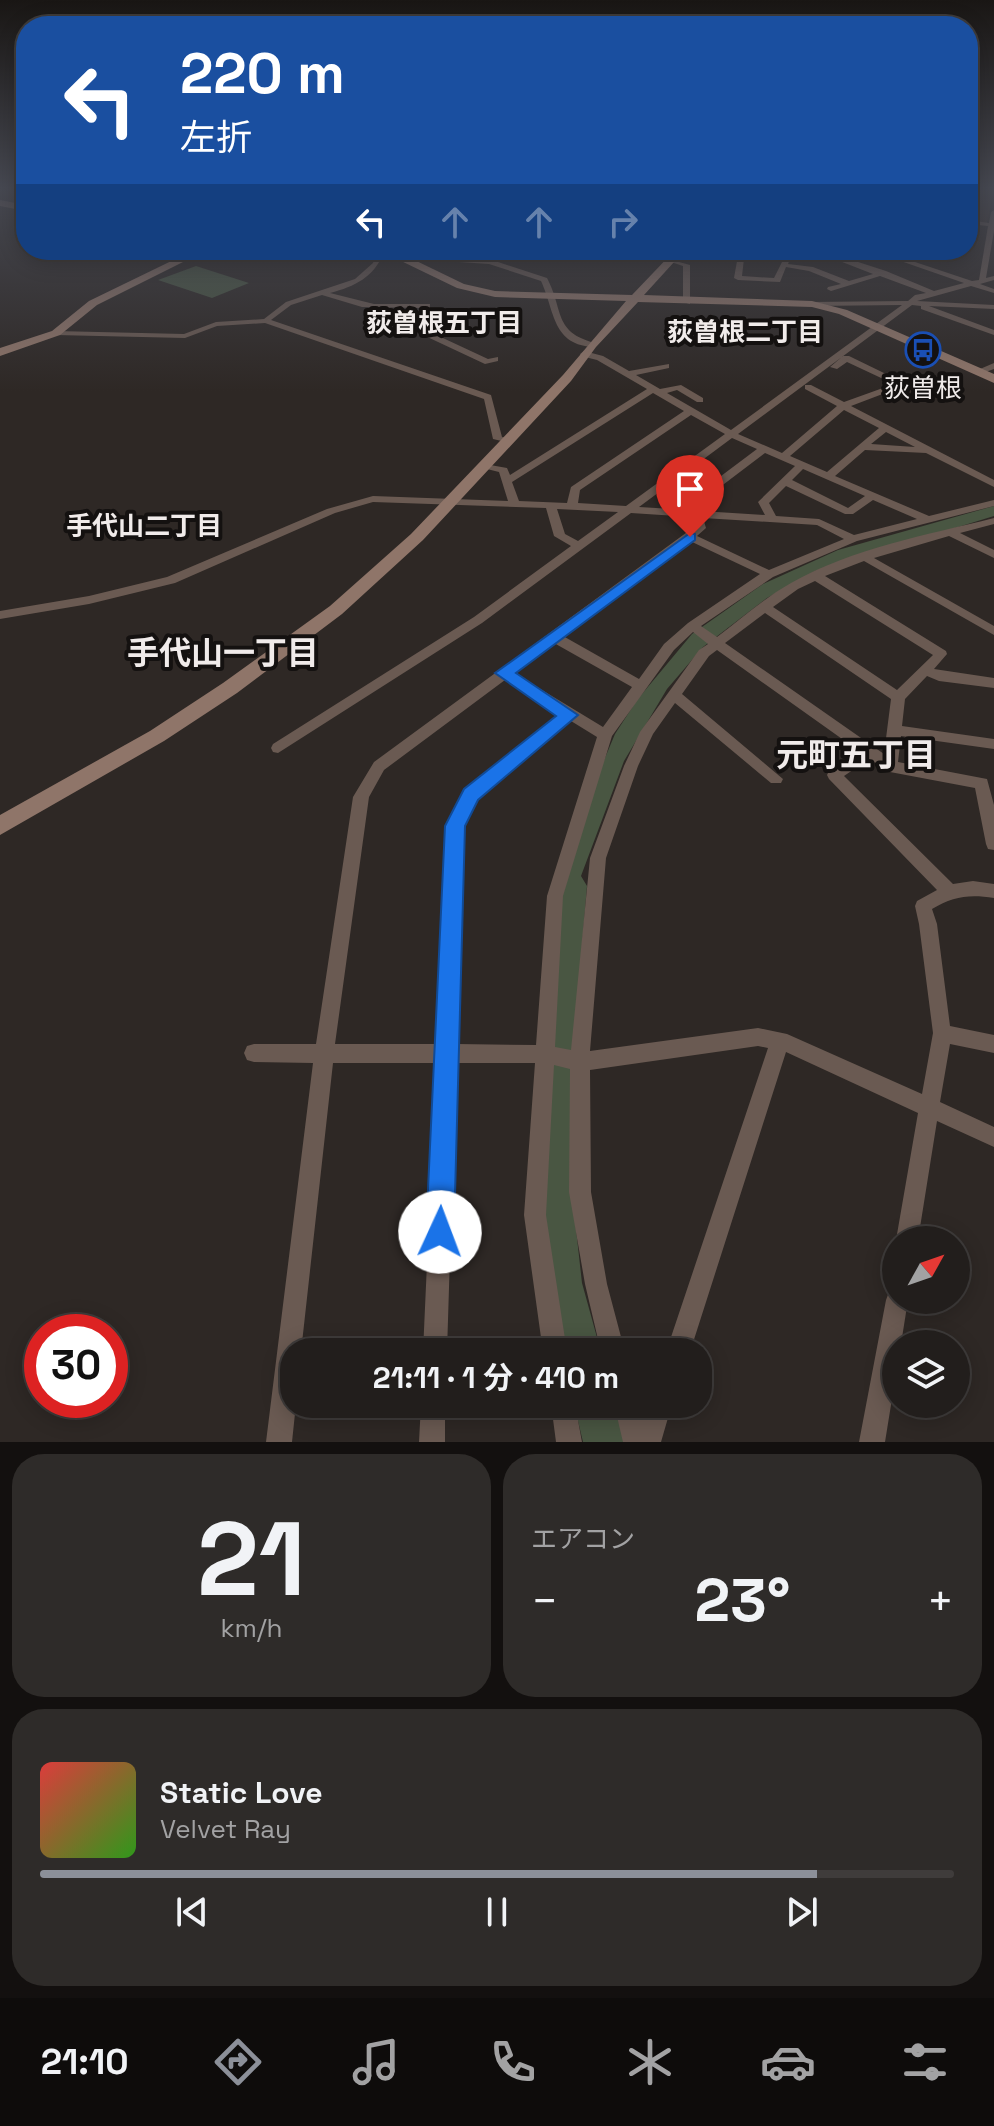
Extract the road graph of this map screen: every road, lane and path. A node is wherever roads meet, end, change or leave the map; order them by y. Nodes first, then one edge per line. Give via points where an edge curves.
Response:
1 (986, 256) edge
2 (181, 260) edge
3 (379, 260) edge
4 (408, 260) edge
5 (460, 260) edge
6 (670, 260) joint
7 (741, 260) edge
8 (786, 260) edge
9 (843, 260) edge
10 (900, 260) edge
11 (490, 262) joint
12 (909, 263) junction
13 (784, 265) junction
14 (880, 273) junction
15 (994, 278) edge
16 (982, 281) junction
17 (969, 283) junction
18 (849, 284) junction
19 (831, 289) dead end
20 (994, 291) edge
21 (931, 292) junction
22 (323, 293) junction
23 (550, 296) junction
24 (635, 300) junction
25 (687, 302) junction
26 (912, 303) junction
27 (812, 304) junction
28 (994, 307) edge
29 (266, 321) junction
30 (878, 329) junction
31 (56, 333) junction
32 (994, 333) edge
33 (588, 350) junction
34 (0, 352) edge
35 (495, 359) dead end
36 (666, 366) dead end
37 (994, 366) edge
38 (977, 372) junction
39 (628, 374) junction
40 (994, 379) edge
41 (901, 384) junction
42 (808, 387) junction
43 (915, 390) dead end
44 (654, 392) junction
45 (700, 400) dead end
46 (844, 405) junction
47 (689, 412) junction
48 (886, 427) junction
49 (735, 436) junction
50 (507, 441) junction
51 (863, 447) junction
52 (764, 449) junction
53 (930, 450) junction
54 (783, 457) junction
55 (483, 465) junction
56 (802, 465) junction
57 (828, 476) junction
58 (509, 480) junction
59 (787, 482) junction
60 (994, 484) edge
61 (872, 496) junction
62 (449, 500) junction
63 (994, 503) edge
64 (515, 504) junction
65 (550, 505) junction
66 (572, 506) junction
67 (626, 510) junction
68 (698, 515) junction
69 (772, 519) junction
70 (929, 520) junction
71 (994, 521) edge
72 (950, 531) junction
73 (690, 537) junction
74 (853, 539) junction
75 (578, 545) junction
76 (994, 555) edge
77 (865, 557) junction
78 (769, 574) junction
79 (816, 576) junction
80 (764, 607) junction
81 (0, 615) edge
82 (692, 626) junction
83 (994, 631) edge
84 (556, 638) junction
85 (717, 641) junction
86 (926, 671) junction
87 (504, 673) junction
88 (994, 683) edge
89 (639, 685) junction
90 (673, 694) junction
91 (898, 697) junction
92 (569, 715) junction
93 (894, 730) junction
94 (605, 735) junction
95 (994, 744) edge
96 (278, 748) dead end
97 (867, 753) junction
98 (890, 766) junction
99 (776, 779) dead end
100 (0, 826) edge
101 (994, 844) edge
102 (948, 890) junction
103 (994, 891) edge
104 (942, 1033) junction
105 (780, 1040) junction
106 (994, 1044) edge
107 (254, 1053) dead end
108 (324, 1053) junction
109 (447, 1053) junction
110 (545, 1054) junction
111 (580, 1061) junction
112 (931, 1108) junction
113 (994, 1137) edge
114 (910, 1226) edge
115 (895, 1314) edge
116 (436, 1338) edge
117 (553, 1338) edge
118 (610, 1338) edge
119 (683, 1338) edge
120 (433, 1418) edge
121 (565, 1418) edge
122 (630, 1418) edge
123 (656, 1418) edge
124 (279, 1442) edge
125 (432, 1442) edge
126 (569, 1442) edge
127 (636, 1442) edge
128 (648, 1442) edge
129 (872, 1442) edge

1 - 16 street
2 - 31 street via 93,303
3 - 22 street via 353,284
4 - 23 street via 474,290
5 - 11 street
6 - 24 street
6 - 25 street via 686,265
7 - 13 street via 738,278 777,280
8 - 13 street
9 - 14 street
10 - 12 street
11 - 23 street via 544,280
12 - 14 street
12 - 17 street
13 - 18 street
14 - 18 street
14 - 21 street
15 - 16 street
16 - 17 street
17 - 20 street
17 - 21 street
18 - 19 street
21 - 26 street
22 - 29 street via 288,303
22 - 35 street via 384,309 427,306 426,316 409,325 488,362
23 - 24 street
23 - 33 street via 557,323
24 - 25 street
24 - 33 street
25 - 27 street
26 - 27 street
26 - 28 street
26 - 30 street
26 - 32 street
27 - 30 street
29 - 31 street via 216,324 185,336
29 - 50 street via 488,397 498,439
30 - 38 street
30 - 49 street
31 - 34 street
33 - 39 street
33 - 50 street
36 - 39 street
37 - 38 street
38 - 40 street
39 - 44 street
41 - 42 street via 846,358
41 - 43 street
41 - 46 street
42 - 46 street
42 - 49 street
44 - 45 street via 678,387
44 - 47 street
44 - 58 street
46 - 48 street
46 - 54 street
47 - 49 street
47 - 66 street via 575,489
48 - 51 street
48 - 53 street
49 - 52 street
49 - 67 street
50 - 55 street
51 - 53 street
51 - 57 street
52 - 54 street
52 - 68 street via 693,502
53 - 60 street
54 - 56 street
55 - 58 street via 503,470
55 - 62 street
56 - 57 street
56 - 59 street
57 - 61 street
58 - 64 street
59 - 61 street via 849,512
59 - 69 street via 763,502
61 - 70 street
62 - 64 street
62 - 81 street via 392,497 355,503 171,580
62 - 100 street via 380,572 286,648 157,736
63 - 70 street
64 - 65 street
65 - 66 street
65 - 75 street via 560,536
66 - 67 street
67 - 68 street
67 - 75 street
68 - 69 street
68 - 73 street via 700,528
69 - 74 street via 819,522
70 - 72 street
70 - 74 street
71 - 72 street
72 - 76 street
72 - 77 street
73 - 78 street
73 - 84 street
74 - 78 street
75 - 96 street via 478,620
77 - 79 street
77 - 83 street
78 - 82 street
79 - 80 street
79 - 86 street via 941,654
80 - 85 street
80 - 91 street
82 - 85 street
82 - 89 street
84 - 87 street
84 - 89 street
85 - 90 street
85 - 97 street
86 - 88 street
86 - 91 street
87 - 92 street
87 - 108 street via 379,766 361,797
89 - 94 street
90 - 99 street
90 - 111 street via 631,766 598,858
91 - 93 street
92 - 94 street
92 - 109 street via 471,795 455,826
93 - 95 street
93 - 98 street
94 - 110 street via 555,896
97 - 98 street
97 - 102 street via 834,775
98 - 101 street via 982,783
102 - 103 street
102 - 104 street via 923,906
104 - 106 street
104 - 112 street
105 - 111 street via 758,1037
105 - 112 street
105 - 119 street
107 - 108 street
108 - 109 street
108 - 124 street
109 - 110 street
109 - 116 street
110 - 111 street
110 - 117 street via 535,1215
111 - 118 street via 580,1192
112 - 113 street
112 - 114 street
115 - 129 street
120 - 125 street
121 - 126 street
122 - 127 street
123 - 128 street

